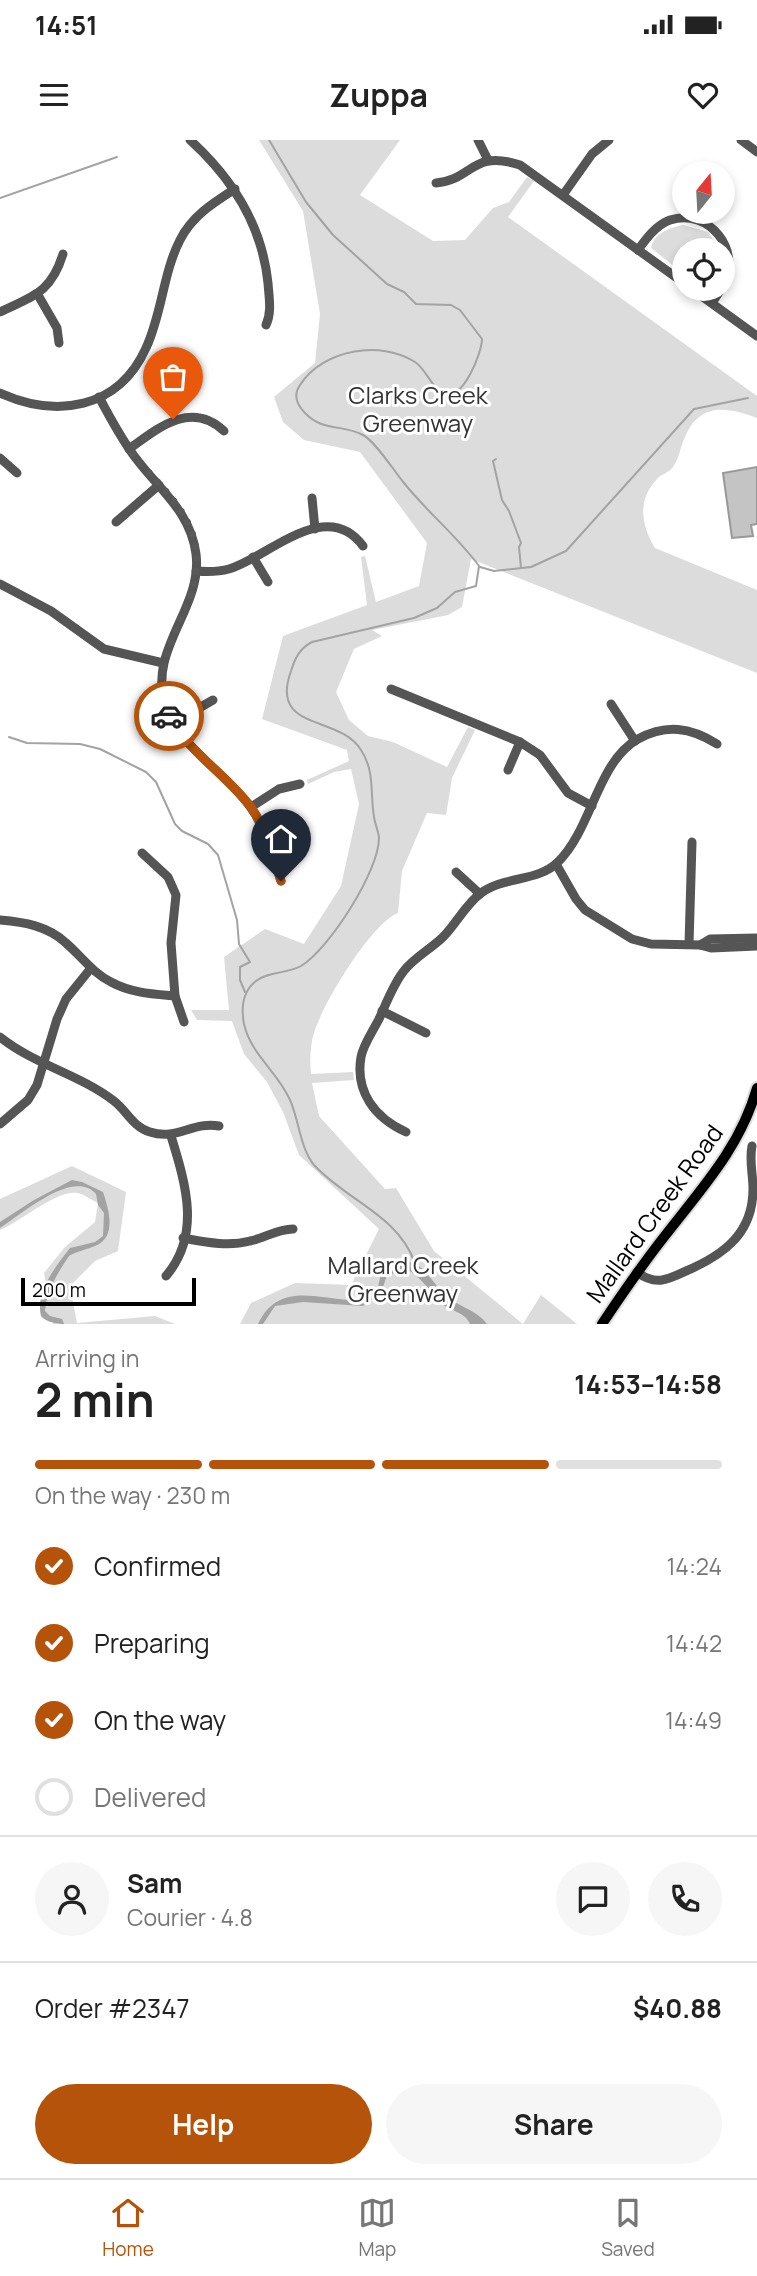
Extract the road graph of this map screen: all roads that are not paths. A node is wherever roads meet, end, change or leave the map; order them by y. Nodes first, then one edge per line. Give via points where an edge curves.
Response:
1 (190, 140) edge
2 (478, 140) edge
3 (609, 140) edge
4 (741, 140) edge
5 (757, 152) edge
6 (488, 160) junction
7 (436, 183) dead end
8 (234, 189) junction
9 (563, 195) junction
10 (721, 238) edge
11 (638, 250) junction
12 (63, 254) dead end
13 (672, 274) edge
14 (38, 295) junction
15 (709, 301) edge
16 (712, 303) joint
17 (0, 312) edge
18 (266, 325) dead end
19 (757, 336) edge
20 (59, 343) dead end
21 (0, 393) edge
22 (99, 397) junction
23 (224, 431) dead end
24 (129, 449) junction
25 (0, 458) edge
26 (18, 472) dead end
27 (159, 485) junction
28 (312, 498) dead end
29 (116, 522) dead end
30 (315, 529) junction
31 (363, 546) dead end
32 (253, 557) junction
33 (197, 571) junction
34 (268, 582) dead end
35 (0, 584) edge
36 (163, 663) junction
37 (391, 689) dead end
38 (212, 700) dead end
39 (611, 704) dead end
40 (173, 723) junction
41 (635, 741) junction
42 (520, 742) junction
43 (717, 744) dead end
44 (508, 770) dead end
45 (300, 784) dead end
46 (592, 806) junction
47 (251, 807) junction
48 (692, 842) dead end
49 (142, 853) dead end
50 (556, 864) junction
51 (456, 872) dead end
52 (281, 881) dead end
53 (480, 894) junction
54 (0, 920) edge
55 (757, 938) edge
56 (689, 944) junction
57 (700, 944) junction
58 (757, 946) edge
59 (91, 968) junction
60 (175, 996) junction
61 (382, 1011) junction
62 (184, 1022) dead end
63 (425, 1033) dead end
64 (0, 1037) edge
65 (44, 1065) junction
66 (757, 1088) edge
67 (0, 1124) edge
68 (219, 1126) dead end
69 (406, 1132) dead end
70 (171, 1136) junction
71 (752, 1146) dead end
72 (293, 1229) dead end
73 (183, 1238) junction
74 (637, 1272) junction
75 (166, 1276) dead end
76 (602, 1324) edge

1 - 8 street
2 - 6 street
3 - 9 street via 592,154
4 - 5 street
6 - 7 street via 448,182
6 - 9 street via 520,164
8 - 18 street via 253,221 263,253 270,311
8 - 22 street via 188,227 176,249 146,350 130,373
9 - 11 street
10 - 11 street via 713,228 692,219 670,220 652,231
11 - 13 street
12 - 14 street via 53,278
14 - 17 street
14 - 20 street via 57,328
15 - 16 street
16 - 19 street
21 - 22 street via 52,408 76,406
22 - 24 street
23 - 24 street via 208,421 181,417
24 - 27 street
25 - 26 street
27 - 29 street
27 - 33 street via 190,529
28 - 30 street
30 - 31 street via 344,531
30 - 32 street via 285,538
32 - 33 street via 229,569
32 - 34 street
33 - 36 street
35 - 36 street via 51,611 104,649
36 - 40 street via 163,698
37 - 42 street
38 - 40 street
39 - 41 street
40 - 47 street
41 - 43 street via 656,731 687,729
41 - 46 street via 614,761
42 - 44 street
42 - 46 street via 540,755 568,793
45 - 47 street via 279,789
46 - 50 street via 577,841
47 - 52 street
48 - 56 street
49 - 60 street via 168,877 176,895 170,943
50 - 53 street
50 - 56 street via 586,910 619,933 651,944
51 - 53 street
53 - 61 street via 442,937 403,971
54 - 59 street via 48,930
55 - 57 street via 710,939
56 - 57 street
57 - 58 street via 711,948
59 - 60 street via 135,992
59 - 65 street via 66,999
60 - 62 street
61 - 63 street
61 - 69 street via 361,1055 360,1084 374,1109 391,1126
64 - 65 street
65 - 67 street via 27,1100
65 - 70 street via 97,1089 137,1126
66 - 74 main road, Mallard Creek Road via 718,1171
68 - 70 street via 208,1124
70 - 73 street via 188,1195
71 - 74 street via 752,1205 741,1234 713,1259 669,1279 654,1282
72 - 73 street via 239,1243
73 - 75 street
74 - 76 main road, Mallard Creek Road

